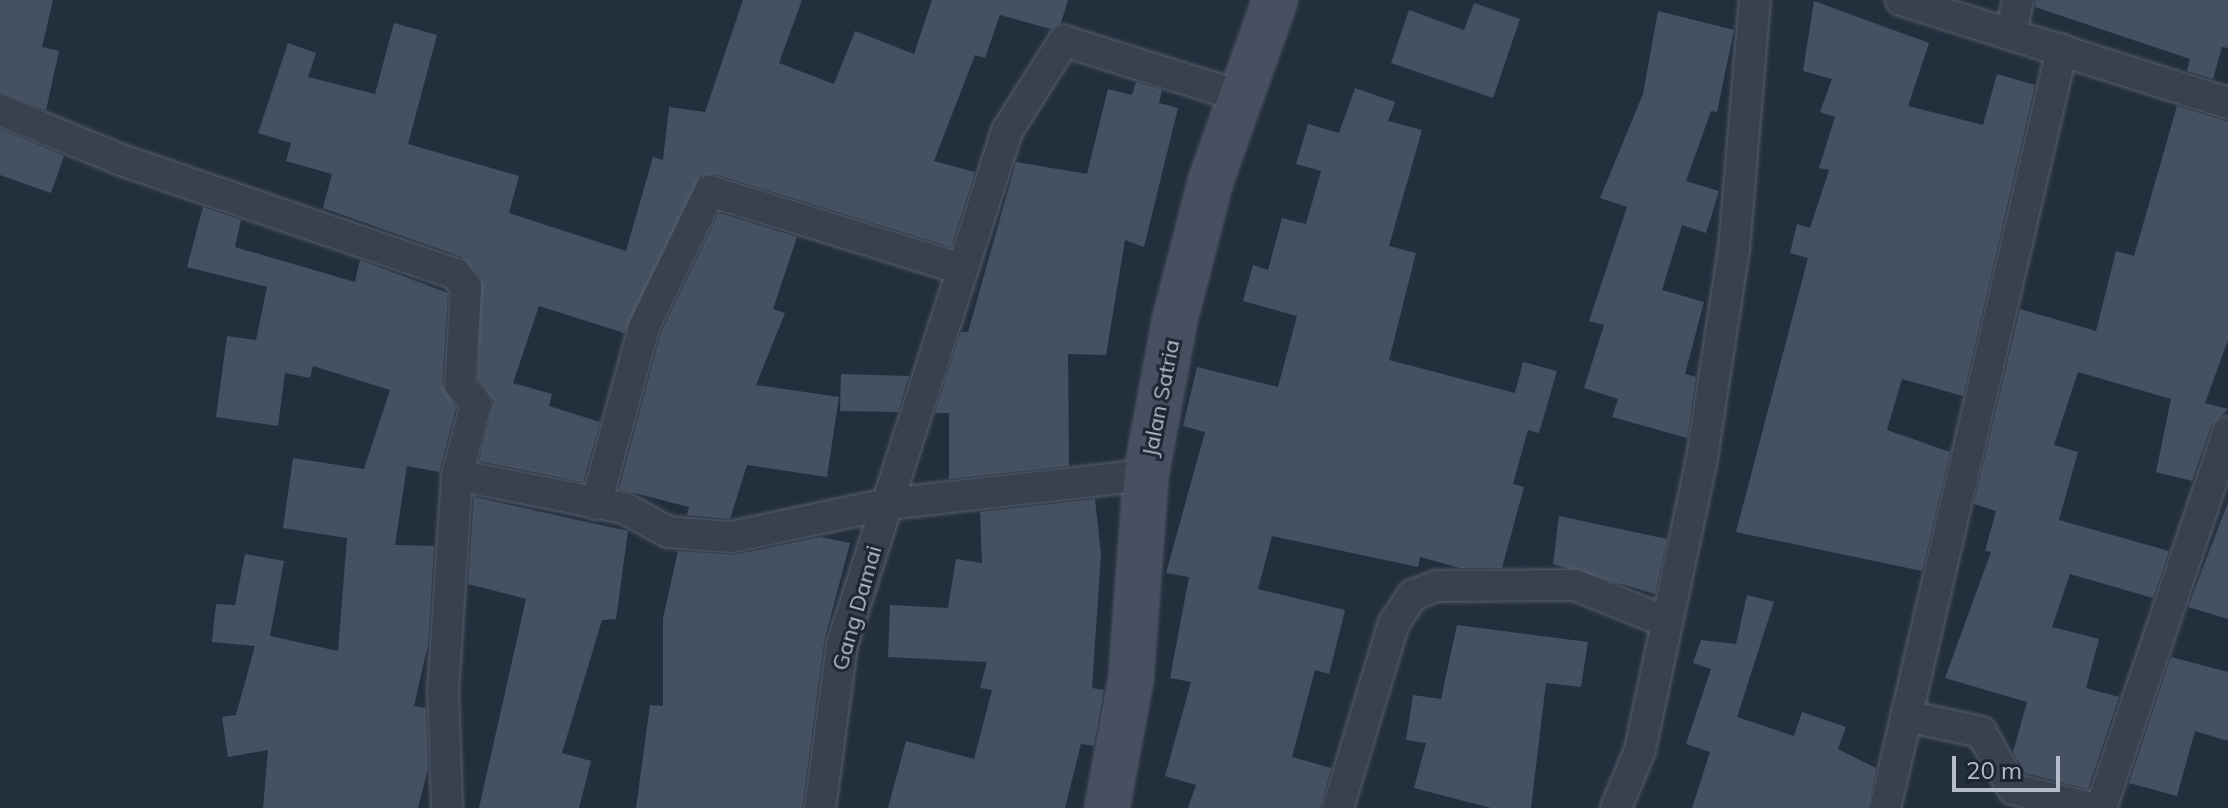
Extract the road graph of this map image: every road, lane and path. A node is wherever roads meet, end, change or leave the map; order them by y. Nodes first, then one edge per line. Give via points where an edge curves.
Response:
1 (1275, 0) edge
2 (1755, 0) edge
3 (1901, 0) edge
4 (2018, 0) edge
5 (2011, 33) junction
6 (2062, 49) junction
7 (1240, 96) junction
8 (2228, 103) edge
9 (0, 110) edge
10 (958, 268) junction
11 (2228, 432) edge
12 (457, 475) junction
13 (1146, 475) junction
14 (596, 504) junction
15 (888, 504) junction
16 (1664, 621) junction
17 (1906, 716) junction
18 (447, 808) edge
19 (820, 808) edge
20 (1107, 808) edge
21 (1338, 808) edge
22 (1616, 808) edge
23 (1885, 808) edge
24 (2091, 808) edge
25 (2101, 808) edge

1 - 7 street, Jalan Satria
2 - 16 street via 1734,249 1701,464
3 - 5 street
4 - 5 street
5 - 6 street
6 - 8 street
6 - 17 street
7 - 10 street, Gang Damai via 1064,41 1007,131
7 - 13 street, Jalan Satria via 1175,319
9 - 12 street via 124,161 456,274 466,288 468,331 460,385 476,404
10 - 14 street via 710,191 644,327
10 - 15 street, Gang Damai
11 - 25 street
12 - 14 street
12 - 18 street via 443,691
13 - 15 street
13 - 20 street, Jalan Satria via 1131,679
14 - 15 street via 624,508 668,532 731,537
15 - 19 street, Gang Damai via 842,645
16 - 21 street via 1575,585 1437,586 1413,595 1394,623
16 - 22 street via 1640,750
17 - 23 street
17 - 24 street via 1981,732 2013,789

